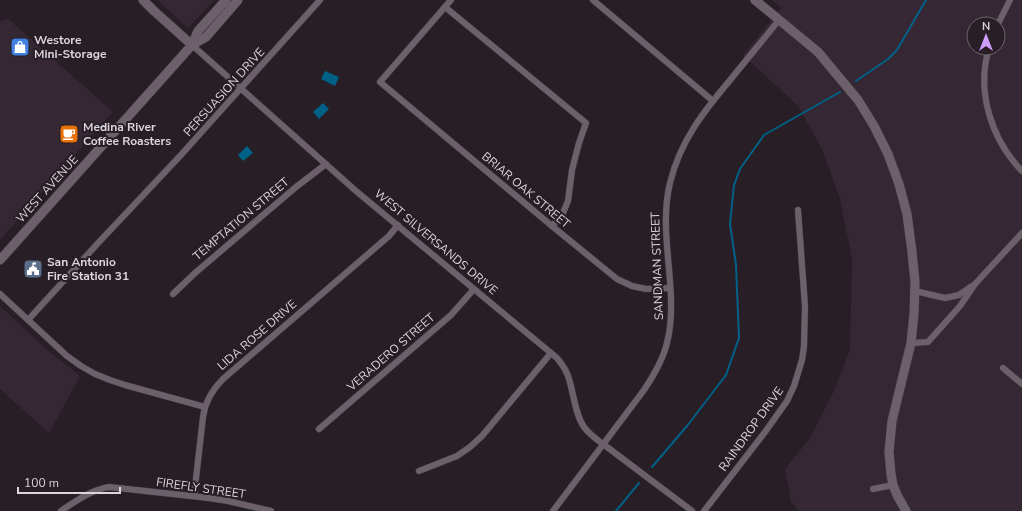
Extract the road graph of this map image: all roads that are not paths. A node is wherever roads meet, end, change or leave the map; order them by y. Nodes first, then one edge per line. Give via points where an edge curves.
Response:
1 (143, 0) edge
2 (226, 0) edge
3 (238, 0) edge
4 (320, 0) edge
5 (451, 0) edge
6 (593, 0) edge
7 (755, 0) edge
8 (1010, 0) edge
9 (445, 7) junction
10 (1002, 16) edge
11 (779, 20) junction
12 (192, 45) junction
13 (988, 56) edge
14 (241, 89) junction
15 (713, 101) junction
16 (326, 164) junction
17 (1022, 170) edge
18 (798, 210) dead end
19 (398, 225) junction
20 (552, 226) junction
21 (1022, 233) edge
22 (0, 260) edge
23 (975, 284) junction
24 (670, 288) junction
25 (474, 289) junction
26 (914, 291) junction
27 (0, 294) edge
28 (173, 294) dead end
29 (28, 320) junction
30 (912, 343) junction
31 (551, 353) junction
32 (1003, 368) dead end
33 (1022, 384) edge
34 (205, 407) junction
35 (319, 429) dead end
36 (603, 444) junction
37 (419, 471) dead end
38 (893, 485) junction
39 (874, 490) dead end
40 (194, 496) junction
41 (61, 511) edge
42 (271, 511) edge
43 (553, 511) edge
44 (692, 511) edge
45 (704, 511) edge
46 (906, 511) edge

1 - 12 street, WEST SILVERSANDS DRIVE
2 - 12 street, WEST AVENUE via 198,31
3 - 12 street, WEST AVENUE via 206,37
4 - 14 street, PERSUASION DRIVE
5 - 9 street
6 - 15 street
7 - 11 street
8 - 10 street
9 - 20 street via 586,123 572,170 568,200 563,213
9 - 20 street, BRIAR OAK STREET via 380,82
11 - 15 street, SANDMAN STREET
11 - 26 street via 818,52 858,100 888,154 907,214
12 - 14 street, WEST SILVERSANDS DRIVE
12 - 22 street, WEST AVENUE
13 - 17 street via 985,78 990,117 1008,154
14 - 16 street, WEST SILVERSANDS DRIVE
14 - 29 street, PERSUASION DRIVE
15 - 24 street, SANDMAN STREET via 684,144 670,184 665,220
16 - 19 street, WEST SILVERSANDS DRIVE
16 - 28 street, TEMPTATION STREET
18 - 45 street, RAINDROP DRIVE via 805,306 804,346 794,386 787,401
19 - 25 street, WEST SILVERSANDS DRIVE
19 - 34 street, LIDA ROSE DRIVE via 390,236 223,379 210,394
20 - 24 street, BRIAR OAK STREET via 624,283 646,289
21 - 23 street
23 - 26 street via 958,295 945,298
23 - 30 street via 960,306 928,342
24 - 36 street, SANDMAN STREET via 669,330 660,364 644,390
25 - 31 street, WEST SILVERSANDS DRIVE
25 - 35 street, VERADERO STREET via 451,315
26 - 30 street
27 - 29 street
29 - 34 street via 67,356 95,374
30 - 38 street via 890,434 888,452
31 - 36 street, WEST SILVERSANDS DRIVE via 564,367 569,378 576,408 584,427
31 - 37 street via 470,447 457,456
32 - 33 street
34 - 40 street, LIDA ROSE DRIVE
36 - 43 street, SANDMAN STREET
36 - 44 street, WEST SILVERSANDS DRIVE
38 - 39 street
38 - 46 street
40 - 41 street, FIREFLY STREET via 109,487 94,490
40 - 42 street, FIREFLY STREET

